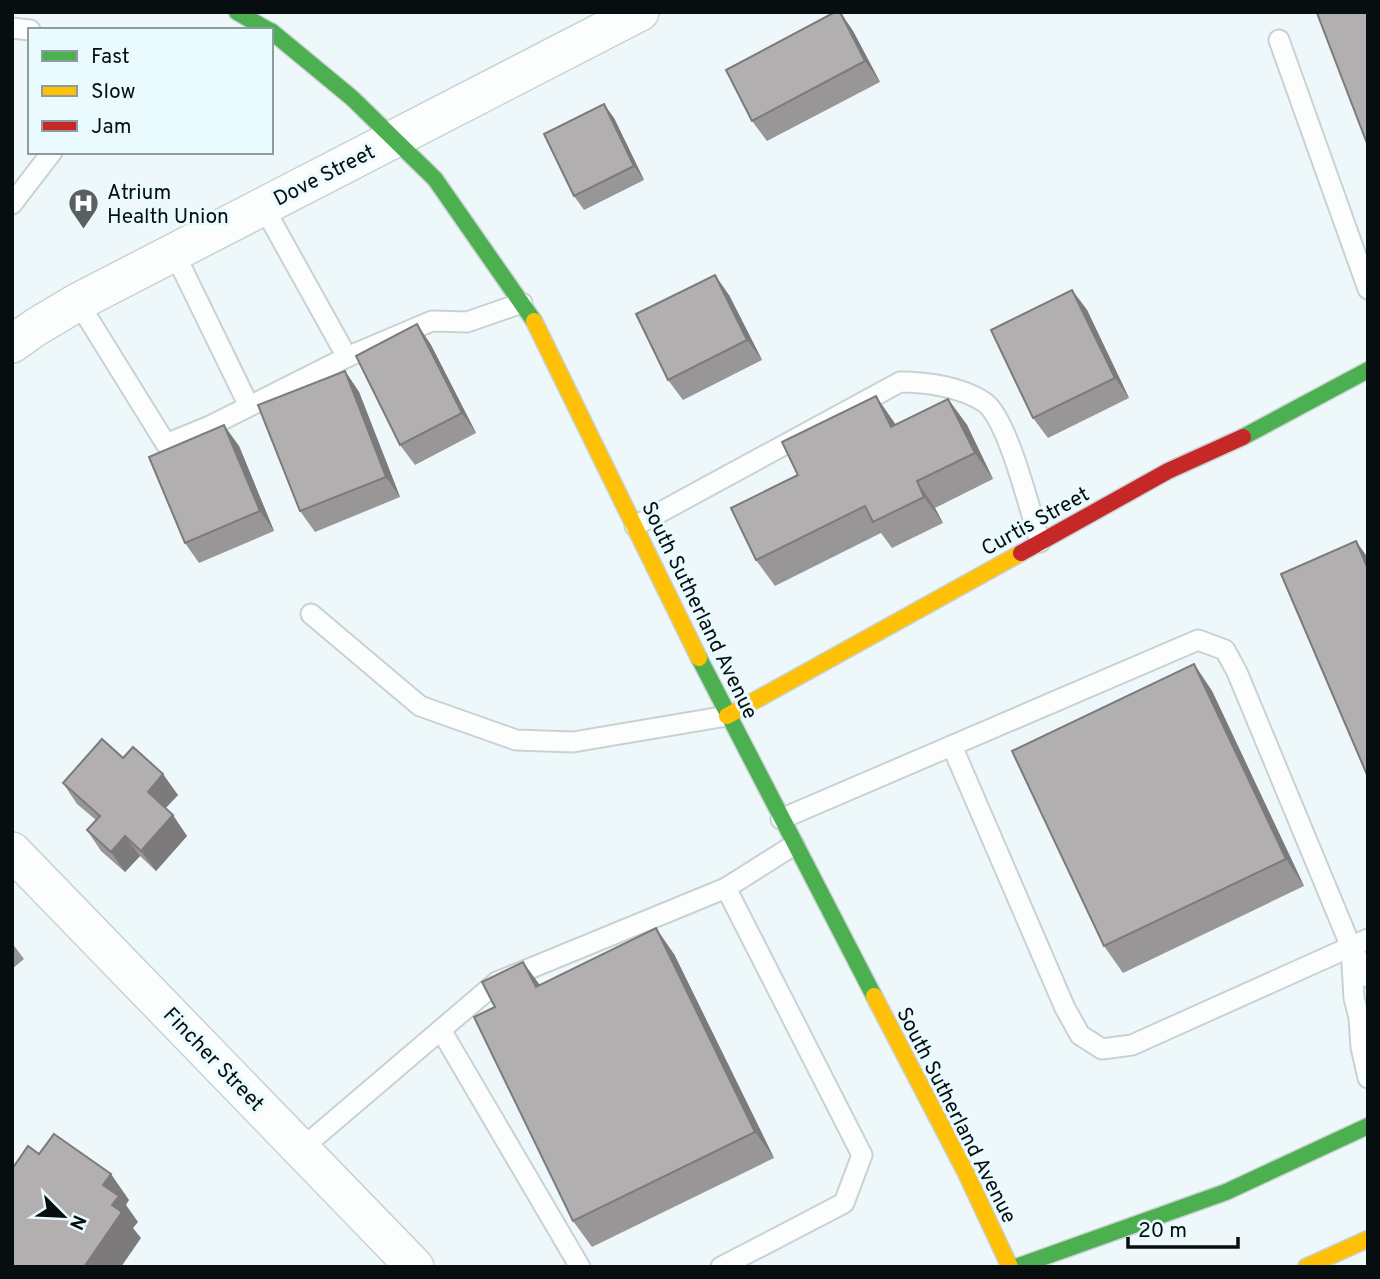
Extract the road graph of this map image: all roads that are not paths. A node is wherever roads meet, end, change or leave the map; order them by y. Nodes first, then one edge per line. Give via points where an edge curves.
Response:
1 (237, 12) edge
2 (640, 12) edge
3 (265, 28) edge
4 (273, 33) edge
5 (1279, 40) dead end
6 (393, 140) junction
7 (50, 154) edge
8 (12, 204) edge
9 (263, 206) junction
10 (174, 252) junction
11 (1368, 289) edge
12 (78, 302) junction
13 (522, 303) junction
14 (12, 344) edge
15 (347, 357) junction
16 (1368, 370) edge
17 (249, 406) junction
18 (635, 526) junction
19 (1040, 542) junction
20 (311, 614) dead end
21 (727, 716) junction
22 (952, 746) junction
23 (781, 819) junction
24 (794, 845) junction
25 (12, 851) edge
26 (726, 888) junction
27 (1359, 943) edge
28 (1368, 977) edge
29 (441, 1030) junction
30 (1368, 1078) edge
31 (1368, 1126) edge
32 (301, 1149) junction
33 (1361, 1242) edge
34 (415, 1267) edge
35 (580, 1267) edge
36 (721, 1267) edge
37 (1010, 1267) edge
38 (1016, 1267) edge
39 (1306, 1267) edge
40 (1357, 1267) edge

1 - 3 main road, South Sutherland Avenue
2 - 6 street, Dove Street
4 - 6 main road, South Sutherland Avenue via 352,98
5 - 11 lane
6 - 9 street, Dove Street
6 - 13 main road, South Sutherland Avenue via 435,178
7 - 8 lane
9 - 10 street, Dove Street
9 - 15 lane
10 - 12 street, Dove Street
10 - 17 lane
12 - 14 street, Dove Street
12 - 17 lane via 166,444
13 - 15 lane via 467,322 432,321
13 - 18 main road, South Sutherland Avenue
15 - 17 lane
16 - 19 main road, Curtis Street
18 - 19 lane via 900,382 927,382 984,402 995,414
18 - 21 main road, South Sutherland Avenue
19 - 21 main road, Curtis Street
20 - 21 lane via 420,706 516,740 573,742
21 - 23 main road, South Sutherland Avenue
22 - 23 lane
22 - 27 lane via 1198,640 1225,650
22 - 27 lane via 1065,1008 1080,1035 1102,1049 1132,1045
23 - 24 main road, South Sutherland Avenue
24 - 26 lane
24 - 37 main road, South Sutherland Avenue via 965,1171
25 - 32 street, Fincher Street
26 - 29 lane via 498,982
26 - 36 lane via 862,1155 844,1203
27 - 28 lane
27 - 30 lane via 1354,998
29 - 32 lane
29 - 35 lane
31 - 38 main road via 1226,1192
32 - 34 street, Fincher Street
33 - 39 main road
33 - 40 lane

